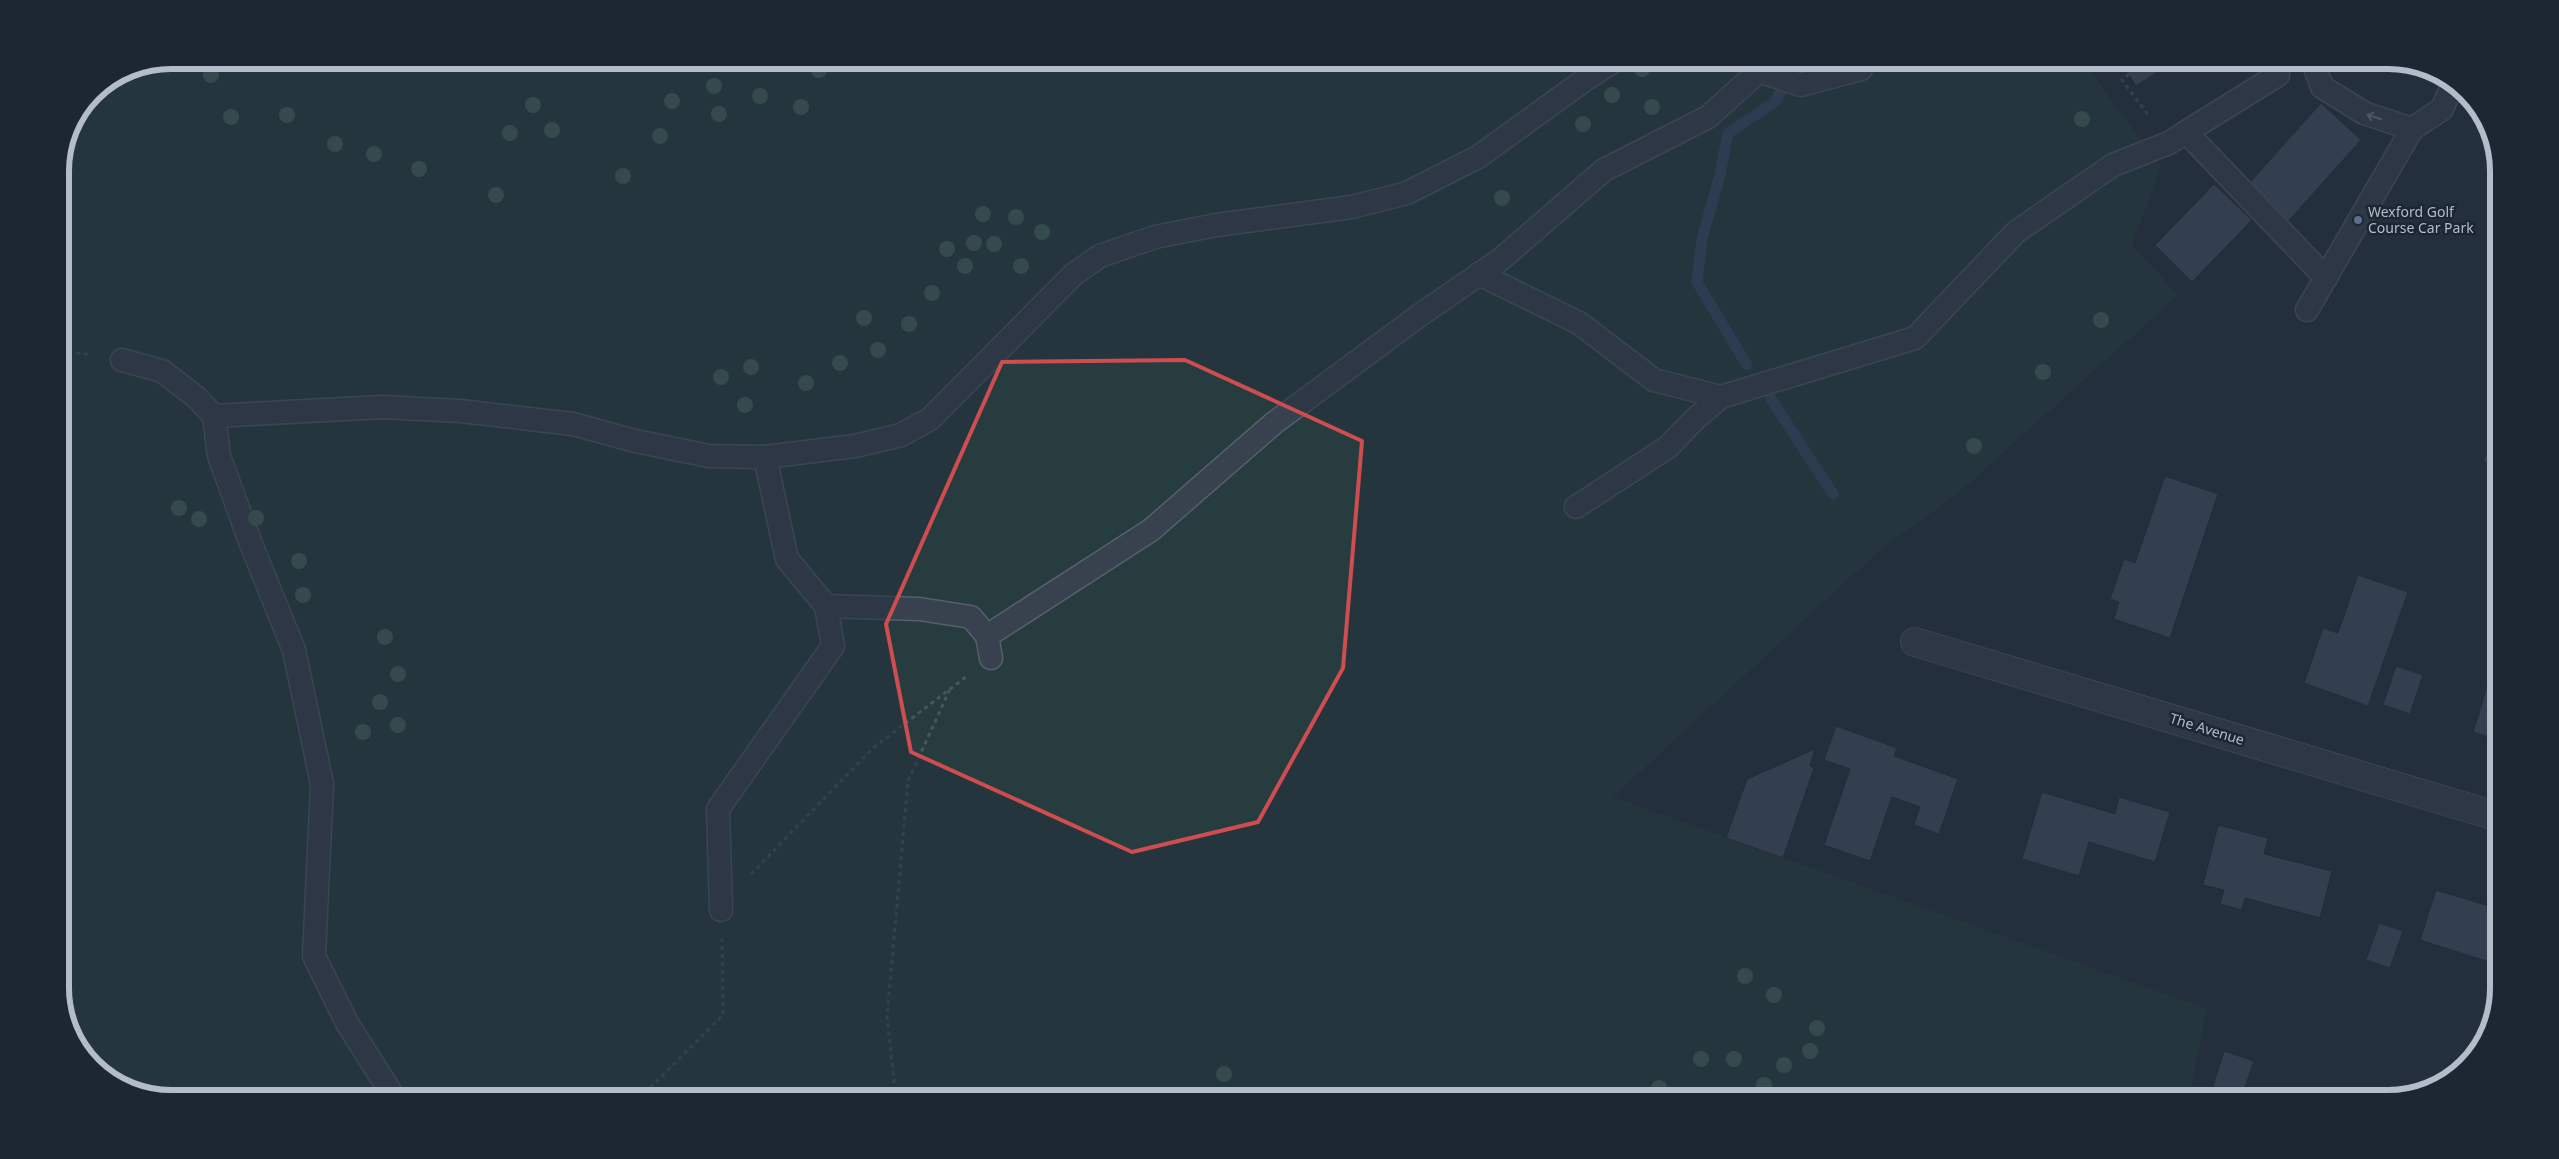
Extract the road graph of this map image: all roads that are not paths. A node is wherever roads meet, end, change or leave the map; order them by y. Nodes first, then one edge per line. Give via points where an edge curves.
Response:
1 (1602, 69) edge
2 (1861, 69) dead end
3 (2315, 69) edge
4 (2278, 74) dead end
5 (2450, 90) edge
6 (2412, 129) junction
7 (2177, 137) junction
8 (1479, 274) junction
9 (2326, 278) junction
10 (2307, 310) dead end
11 (122, 360) dead end
12 (1721, 397) junction
13 (214, 416) junction
14 (765, 457) junction
15 (1576, 507) dead end
16 (826, 606) junction
17 (987, 636) junction
18 (1915, 642) dead end
19 (991, 658) road end
20 (2490, 814) edge
21 (722, 910) road end
22 (389, 1090) edge

1 - 14 lane via 1478,157 1407,193 1352,207 1155,237 1100,256 1074,274 930,419 901,435 855,446
2 - 8 lane via 1801,85 1760,72 1708,117 1604,170 1500,260
6 -> 3 lane via 2364,113 2322,87
4 - 7 lane
5 - 6 lane via 2442,109
6 - 9 lane
7 - 9 lane
7 - 12 lane via 2113,165 2016,232 1915,338
8 - 12 lane via 1579,323 1654,380
8 - 17 lane via 1274,423 1151,530
9 - 10 lane
11 - 13 lane via 162,371 196,397
12 - 15 lane via 1668,447
13 - 14 lane via 382,407 460,411 573,424 634,442 709,456
13 - 22 lane via 220,456 294,650 322,784 314,956 347,1023
14 - 16 lane via 787,559
16 - 17 lane via 919,609 971,618
16 - 21 lane via 833,646 718,809
17 - 19 lane
18 - 20 street, The Avenue

